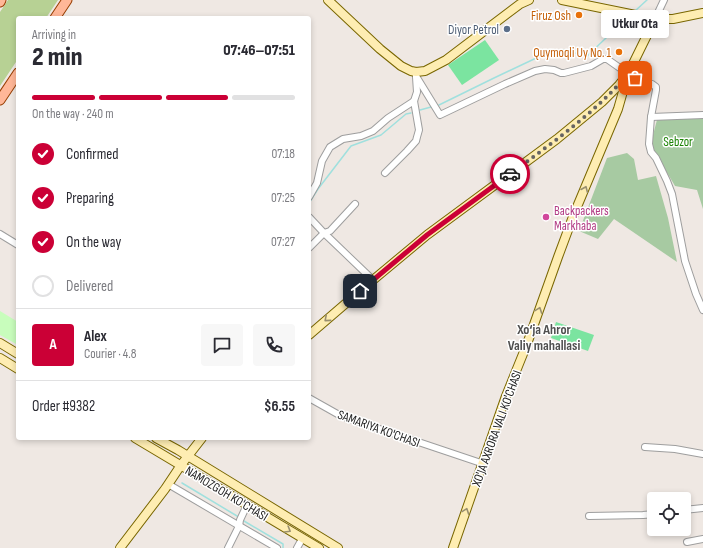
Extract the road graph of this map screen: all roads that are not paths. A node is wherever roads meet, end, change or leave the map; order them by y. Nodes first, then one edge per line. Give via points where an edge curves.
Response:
1 (67, 0) edge
2 (328, 0) edge
3 (529, 0) edge
4 (562, 0) edge
5 (664, 0) edge
6 (703, 12) edge
7 (56, 16) edge
8 (655, 19) junction
9 (416, 74) junction
10 (628, 74) junction
11 (16, 76) edge
12 (0, 100) edge
13 (414, 101) junction
14 (703, 115) edge
15 (651, 117) junction
16 (385, 173) dead end
17 (311, 194) edge
18 (355, 204) dead end
19 (311, 219) edge
20 (324, 233) junction
21 (0, 234) edge
22 (16, 244) edge
23 (311, 246) edge
24 (373, 280) junction
25 (703, 310) edge
26 (311, 333) edge
27 (0, 343) edge
28 (16, 353) edge
29 (0, 358) edge
30 (16, 367) edge
31 (311, 399) edge
32 (138, 440) edge
33 (159, 440) edge
34 (200, 440) edge
35 (645, 447) dead end
36 (703, 454) edge
37 (187, 456) junction
38 (483, 464) junction
39 (181, 465) junction
40 (168, 484) junction
41 (247, 505) junction
42 (703, 508) edge
43 (691, 509) edge
44 (647, 515) edge
45 (588, 516) dead end
46 (240, 521) junction
47 (302, 539) junction
48 (703, 540) edge
49 (687, 542) dead end
50 (120, 548) edge
51 (228, 548) edge
52 (277, 548) edge
53 (297, 548) edge
54 (319, 548) edge
55 (338, 548) edge
56 (453, 548) edge

1 - 7 main road
2 - 9 main road via 385,54
3 - 9 main road via 520,4 446,60
4 - 8 main road
5 - 8 street
6 - 8 main road via 673,19
8 - 10 main road, XO'JA AXRORA VALI KO'CHASI
9 - 10 street via 440,115 539,70 564,73 607,59
9 - 13 street via 417,92
10 - 15 street via 636,80 656,86
10 - 24 main road via 602,102 557,139 427,235
38 -> 10 main road, XO'JA AXRORA VALI KO'CHASI via 558,256 618,109
11 - 12 main road
13 - 16 street via 419,130 416,141
13 - 17 street via 373,131 343,139 330,147 322,161 317,183
14 - 15 street
15 - 25 street via 651,152 672,194 684,261
18 - 20 street via 330,231
19 - 20 street
20 - 23 street
20 - 24 street
21 - 22 street
24 -> 26 main road
27 - 28 main road
29 - 30 main road
31 - 38 street, SAMARIYA KO'CHASI via 341,416
32 - 39 main road, NAMOZGOH KO'CHASI
33 - 37 main road, NAMOZGOH KO'CHASI
34 - 37 main road
35 - 36 street
37 - 39 main road
37 - 55 main road, NAMOZGOH KO'CHASI
56 -> 38 main road, XO'JA AXRORA VALI KO'CHASI
39 - 40 main road
39 - 41 main road, NAMOZGOH KO'CHASI
40 - 46 street
40 - 50 main road
41 - 46 street
41 -> 47 main road, NAMOZGOH KO'CHASI
42 - 43 street
44 - 45 street
46 - 51 street
46 - 52 street
47 - 53 street
47 - 54 main road, NAMOZGOH KO'CHASI
48 - 49 street

